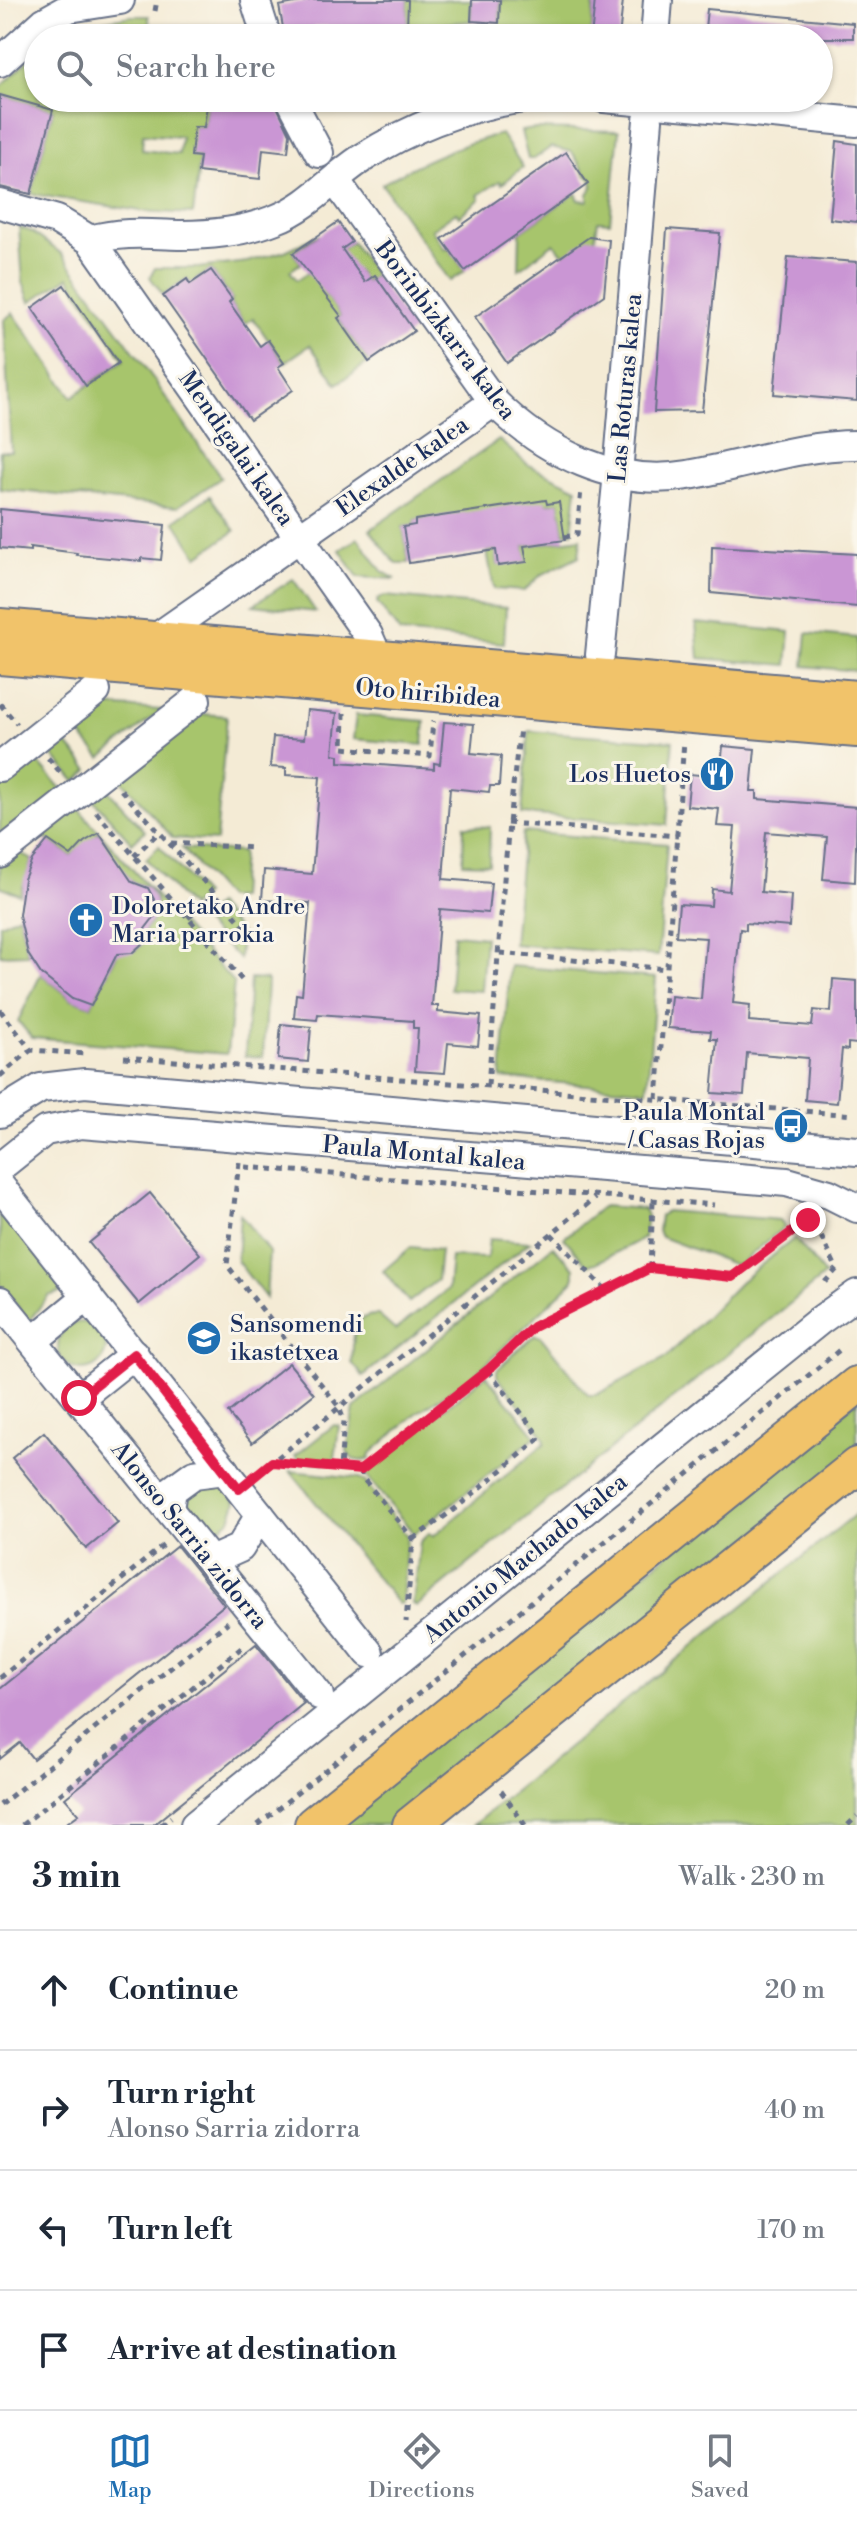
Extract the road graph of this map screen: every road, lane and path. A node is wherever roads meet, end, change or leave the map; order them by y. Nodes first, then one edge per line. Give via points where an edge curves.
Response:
1 (120, 0) edge
2 (157, 0) edge
3 (255, 0) edge
4 (658, 0) edge
5 (67, 4) edge
6 (155, 11) dead end
7 (42, 24) edge
8 (263, 24) edge
9 (656, 24) edge
10 (24, 40) edge
11 (0, 62) edge
12 (297, 112) edge
13 (457, 112) edge
14 (649, 112) edge
15 (718, 112) edge
16 (857, 122) edge
17 (319, 153) dead end
18 (335, 180) junction
19 (0, 204) edge
20 (90, 240) junction
21 (494, 402) junction
22 (857, 445) edge
23 (618, 473) junction
24 (582, 486) dead end
25 (299, 537) junction
26 (564, 537) dead end
27 (0, 627) edge
28 (153, 640) junction
29 (600, 655) dead end
30 (0, 656) edge
31 (379, 660) junction
32 (96, 691) dead end
33 (857, 699) edge
34 (196, 700) dead end
35 (0, 704) edge
36 (344, 709) dead end
37 (434, 717) dead end
38 (520, 724) dead end
39 (857, 729) edge
40 (685, 737) dead end
41 (33, 741) junction
42 (0, 767) edge
43 (105, 772) junction
44 (79, 793) junction
45 (507, 823) junction
46 (159, 832) junction
47 (678, 836) junction
48 (169, 843) junction
49 (254, 848) dead end
50 (0, 854) edge
51 (134, 856) junction
52 (215, 894) junction
53 (188, 918) junction
54 (247, 929) dead end
55 (500, 953) junction
56 (667, 969) junction
57 (242, 980) dead end
58 (0, 1010) edge
59 (31, 1050) junction
60 (94, 1055) dead end
61 (110, 1056) dead end
62 (248, 1066) junction
63 (0, 1076) edge
64 (488, 1086) junction
65 (245, 1097) junction
66 (657, 1099) junction
67 (5, 1100) edge
68 (855, 1115) edge
69 (242, 1137) junction
70 (850, 1150) edge
71 (223, 1165) dead end
72 (0, 1167) edge
73 (239, 1167) junction
74 (0, 1186) edge
75 (829, 1194) junction
76 (595, 1198) junction
77 (653, 1202) junction
78 (726, 1206) dead end
79 (857, 1208) edge
80 (800, 1211) dead end
81 (808, 1220) junction
82 (816, 1227) junction
83 (551, 1234) junction
84 (650, 1268) junction
85 (820, 1287) dead end
86 (606, 1290) junction
87 (857, 1294) edge
88 (88, 1296) junction
89 (0, 1301) edge
90 (819, 1321) junction
91 (33, 1341) junction
92 (842, 1348) junction
93 (134, 1354) junction
94 (488, 1370) junction
95 (853, 1370) edge
96 (79, 1398) junction
97 (339, 1407) junction
98 (272, 1462) junction
99 (857, 1466) edge
100 (340, 1468) junction
101 (361, 1470) junction
102 (232, 1480) junction
103 (260, 1515) junction
104 (177, 1519) junction
105 (413, 1539) junction
106 (211, 1561) junction
107 (248, 1606) junction
108 (406, 1624) dead end
109 (266, 1628) junction
110 (369, 1653) dead end
111 (0, 1678) edge
112 (319, 1695) dead end
113 (498, 1787) dead end
114 (0, 1805) edge
115 (857, 1816) edge
116 (22, 1825) edge
117 (195, 1825) edge
118 (258, 1825) edge
119 (313, 1825) edge
120 (411, 1825) edge
121 (525, 1825) edge
122 (848, 1825) edge

1 - 5 street
2 - 6 path
3 - 8 street
4 - 9 street
5 - 7 street
10 - 11 street
12 - 17 street
13 - 18 street via 413,128
14 - 23 street, Las Roturas kalea
15 - 16 street
18 - 20 street via 279,218 249,228 215,234 113,234
18 - 21 street, Borinbizkarra kalea
19 - 20 street via 57,220
20 - 25 street, Mendigalai kalea
21 - 23 street, Borinbizkarra kalea via 518,427 555,450
21 - 25 street, Elexalde kalea
22 - 23 street, Borinbizkarra kalea via 803,448 684,476
23 - 29 street, Las Roturas kalea
24 - 26 path via 577,535
25 - 28 street, Elexalde kalea
25 - 31 street, Mendigalai kalea via 368,635
27 - 28 main road, Oto hiribidea
28 - 31 main road, Oto hiribidea
30 - 39 main road, Oto hiribidea
31 - 33 main road, Oto hiribidea
32 - 41 street
34 - 43 street
35 - 41 path
36 - 37 path via 343,748 416,755 430,756
38 - 45 path
40 - 47 path
41 - 42 street
41 - 44 path
43 - 44 street
43 - 46 path
44 - 50 street
44 - 51 path
45 - 47 path
45 - 55 path
46 - 48 path
46 - 51 path
47 - 56 path
48 - 49 path
48 - 52 path
51 - 53 path
52 - 53 path
52 - 54 path
53 - 57 path
55 - 56 path
55 - 64 path
56 - 66 path
58 - 59 path
59 - 60 path
59 - 63 path
61 - 62 path
62 - 64 path
62 - 65 path
64 - 66 path
65 - 67 street, Paula Montal kalea via 85,1083 41,1088
65 - 70 street, Paula Montal kalea
66 - 68 path
68 - 70 path
69 - 72 street, Paula Montal kalea via 81,1124 45,1131
69 - 73 path
69 - 75 street, Paula Montal kalea via 787,1182
71 - 73 path
73 - 76 path
73 - 97 path via 227,1265
74 - 88 street
75 - 79 street, Paula Montal kalea
75 - 82 path
76 - 77 path
76 - 83 path
77 - 78 path
77 - 84 path
80 - 81 path
81 - 82 path
81 - 84 path via 732,1277
82 - 85 path via 837,1269
83 - 86 path
83 - 97 path
84 - 86 path
86 - 94 path via 533,1327
87 - 90 street, Antonio Machado kalea
88 - 91 street
88 - 93 street
89 - 91 street, Alonso Sarria zidorra
90 - 92 path
90 - 117 street, Antonio Machado kalea
91 - 96 street, Alonso Sarria zidorra
92 - 95 path
92 - 118 path
93 - 96 street
93 - 102 street
94 - 101 path
94 - 105 path via 538,1440
95 - 119 main road
96 - 104 street, Alonso Sarria zidorra
97 - 98 path
97 - 100 path via 344,1421
98 - 100 path
98 - 102 path
99 - 120 main road
100 - 101 path
101 - 105 path
102 - 103 street
102 - 104 street via 194,1474 172,1490
103 - 106 street via 240,1548
103 - 110 street
104 - 106 street, Alonso Sarria zidorra
104 - 111 path
105 - 108 path
106 - 107 street, Alonso Sarria zidorra
107 - 109 street, Alonso Sarria zidorra
107 - 114 path
109 - 112 street, Alonso Sarria zidorra
109 - 116 path
113 - 121 path
115 - 122 path

